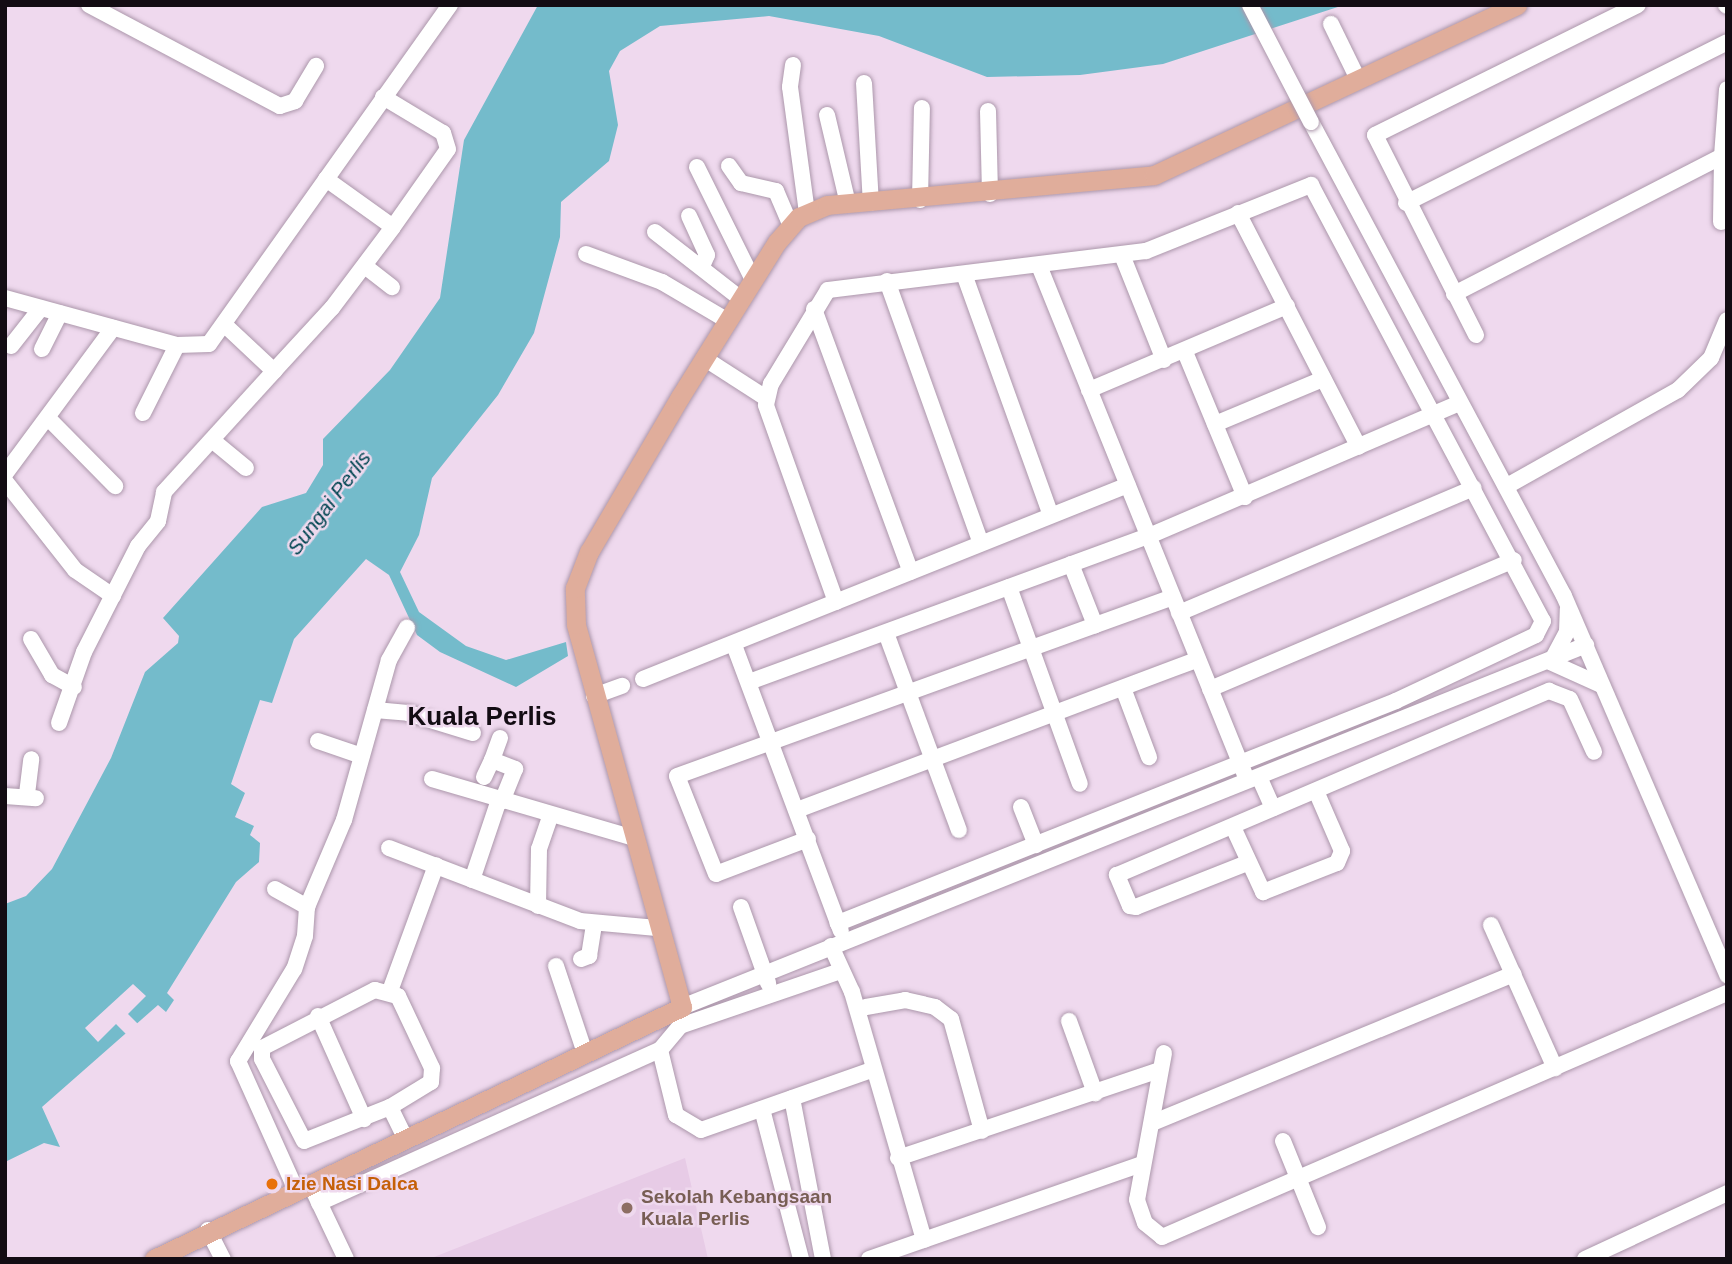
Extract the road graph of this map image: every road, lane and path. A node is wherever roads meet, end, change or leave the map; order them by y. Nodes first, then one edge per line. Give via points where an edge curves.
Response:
1 (89, 5) edge
2 (450, 5) edge
3 (1250, 5) edge
4 (1517, 5) edge
5 (1638, 5) edge
6 (1331, 24) dead end
7 (1725, 49) edge
8 (793, 65) dead end
9 (316, 66) dead end
10 (1357, 78) junction
11 (864, 83) dead end
12 (1727, 89) edge
13 (383, 97) junction
14 (922, 108) dead end
15 (988, 111) dead end
16 (827, 116) dead end
17 (1722, 156) junction
18 (729, 166) dead end
19 (697, 167) dead end
20 (326, 179) junction
21 (990, 194) junction
22 (920, 200) junction
23 (870, 203) junction
24 (848, 204) junction
25 (1406, 204) junction
26 (807, 212) junction
27 (1238, 214) junction
28 (689, 216) dead end
29 (1721, 222) dead end
30 (791, 226) junction
31 (393, 227) junction
32 (655, 232) dead end
33 (586, 254) dead end
34 (1122, 255) junction
35 (702, 266) junction
36 (366, 267) junction
37 (1040, 268) junction
38 (964, 274) junction
39 (752, 280) junction
40 (887, 281) junction
41 (392, 287) dead end
42 (1454, 294) junction
43 (5, 298) edge
44 (741, 299) junction
45 (1286, 306) junction
46 (41, 308) junction
47 (814, 309) junction
48 (60, 313) junction
49 (1727, 320) edge
50 (728, 321) junction
51 (226, 326) junction
52 (113, 328) junction
53 (1476, 335) dead end
54 (177, 345) junction
55 (11, 346) dead end
56 (42, 349) dead end
57 (1185, 352) junction
58 (704, 358) junction
59 (1164, 360) junction
60 (274, 370) junction
61 (1324, 379) junction
62 (1089, 390) junction
63 (766, 398) junction
64 (1459, 403) junction
65 (143, 412) dead end
66 (1434, 415) junction
67 (50, 420) junction
68 (1215, 424) junction
69 (212, 440) junction
70 (1359, 447) junction
71 (1494, 463) junction
72 (246, 468) dead end
73 (1534, 471) junction
74 (5, 474) edge
75 (5, 481) edge
76 (114, 485) dead end
77 (1128, 485) junction
78 (1507, 486) junction
79 (1474, 488) junction
80 (1245, 497) junction
81 (1520, 511) junction
82 (1051, 515) junction
83 (1149, 536) junction
84 (981, 543) junction
85 (1514, 561) junction
86 (1071, 564) junction
87 (911, 572) junction
88 (1009, 587) junction
89 (113, 596) junction
90 (1173, 597) junction
91 (836, 602) junction
92 (1568, 606) junction
93 (1180, 613) junction
94 (1095, 625) junction
95 (407, 628) dead end
96 (886, 633) junction
97 (31, 639) dead end
98 (734, 645) junction
99 (1586, 645) junction
100 (1032, 648) junction
101 (1198, 659) junction
102 (1550, 662) junction
103 (1482, 664) junction
104 (643, 678) dead end
105 (749, 682) junction
106 (622, 686) dead end
107 (1491, 686) junction
108 (74, 687) junction
109 (1603, 687) junction
110 (1123, 688) junction
111 (1210, 689) junction
112 (907, 693) junction
113 (594, 696) junction
114 (374, 710) junction
115 (1055, 714) junction
116 (59, 723) dead end
117 (473, 733) dead end
118 (500, 738) dead end
119 (771, 740) junction
120 (318, 741) dead end
121 (1594, 752) dead end
122 (362, 756) junction
123 (1149, 757) dead end
124 (31, 759) dead end
125 (492, 760) junction
126 (932, 762) junction
127 (1241, 765) junction
128 (484, 777) dead end
129 (432, 779) dead end
130 (1254, 781) junction
131 (1080, 784) dead end
132 (1315, 791) junction
133 (5, 796) edge
134 (501, 800) junction
135 (1021, 807) dead end
136 (1273, 808) junction
137 (797, 810) junction
138 (551, 815) junction
139 (1233, 827) junction
140 (959, 830) dead end
141 (1065, 834) junction
142 (634, 838) junction
143 (808, 839) junction
144 (1036, 845) junction
145 (389, 848) dead end
146 (1073, 852) junction
147 (1247, 863) junction
148 (436, 865) junction
149 (472, 880) junction
150 (275, 889) dead end
151 (538, 906) junction
152 (307, 907) junction
153 (741, 907) dead end
154 (838, 923) junction
155 (594, 924) junction
156 (1491, 925) dead end
157 (657, 928) junction
158 (837, 955) junction
159 (582, 959) dead end
160 (556, 966) dead end
161 (1513, 974) junction
162 (1727, 975) edge
163 (768, 984) junction
164 (390, 991) junction
165 (1727, 993) edge
166 (682, 1007) junction
167 (866, 1007) dead end
168 (318, 1016) junction
169 (1069, 1021) dead end
170 (660, 1050) junction
171 (1164, 1053) dead end
172 (575, 1054) junction
173 (1555, 1068) junction
174 (870, 1070) junction
175 (1160, 1070) junction
176 (579, 1086) junction
177 (277, 1092) junction
178 (1095, 1093) junction
179 (792, 1098) junction
180 (254, 1104) junction
181 (390, 1107) junction
182 (762, 1109) junction
183 (363, 1118) junction
184 (1152, 1123) junction
185 (982, 1131) junction
186 (404, 1136) junction
187 (1283, 1141) dead end
188 (898, 1158) junction
189 (1142, 1164) junction
190 (1298, 1180) junction
191 (302, 1185) junction
192 (1727, 1193) edge
193 (319, 1203) junction
194 (1318, 1227) dead end
195 (208, 1230) junction
196 (924, 1240) junction
197 (154, 1259) edge
198 (223, 1259) edge
199 (346, 1259) edge
200 (801, 1259) edge
201 (823, 1259) edge
202 (869, 1259) edge
203 (1585, 1259) edge

1 - 9 street via 281,106 295,101
2 - 13 street
3 - 64 street, bridge
4 - 10 main road
5 - 25 street via 1381,128 1378,147
6 - 10 street
7 - 25 street
8 - 26 street via 790,88
10 - 21 main road via 1154,175
11 - 23 street
12 - 17 street
13 - 20 street
13 - 31 street via 449,141
14 - 22 street
15 - 21 street
16 - 24 street
17 - 29 street
17 - 42 street
18 - 30 street via 741,183 776,191
19 - 39 street
20 - 31 street
20 - 51 street
21 - 22 main road
22 - 23 main road
23 - 24 main road
24 - 26 main road
25 - 42 street
26 - 30 main road
27 - 34 street
27 - 45 street
27 - 66 street via 1315,187
28 - 35 street via 707,255
30 - 39 main road
31 - 36 street
32 - 35 street
33 - 50 street via 662,282
34 - 37 street
34 - 59 street
35 - 44 street
36 - 41 street
36 - 60 street
37 - 38 street
37 - 62 street
38 - 40 street
38 - 82 street
39 - 44 main road
40 - 47 street via 837,286
40 - 84 street
42 - 53 street
43 - 46 street
44 - 50 main road
45 - 57 street
45 - 61 street
46 - 48 street
46 - 55 street
47 - 63 street
47 - 87 street
48 - 52 street
48 - 56 street
49 - 73 street via 1711,358 1678,390
50 - 58 main road
51 - 54 street via 203,347
51 - 60 street
52 - 54 street
52 - 67 street
54 - 65 street
57 - 59 street
57 - 68 street
58 - 63 street
58 - 113 main road via 578,573 576,624
59 - 62 street
60 - 69 street
61 - 68 street
61 - 70 street
62 - 77 street
63 - 91 street
64 - 66 street
64 - 71 street
66 - 70 street
66 - 79 street
67 - 74 street
67 - 76 street
68 - 80 street
69 - 72 street
69 - 89 street via 164,492 158,522
70 - 80 street
71 - 73 street
71 - 78 street
73 - 78 street
73 - 81 street
75 - 89 street via 75,570
77 - 82 street
77 - 83 street
78 - 81 street
79 - 85 street
79 - 93 street
80 - 83 street
81 - 92 street
82 - 84 street
83 - 86 street
83 - 90 street
84 - 87 street
85 - 103 street via 1544,626
85 - 111 street
86 - 88 street
86 - 94 street
87 - 91 street
88 - 96 street
88 - 100 street
89 - 108 street
90 - 93 street
90 - 94 street
91 - 98 street
92 - 99 street
92 - 102 street via 1567,632
93 - 101 street
94 - 100 street
95 - 114 street via 389,660
96 - 105 street
96 - 112 street
97 - 108 street via 52,675
98 - 104 street
98 - 105 street
99 - 102 street
99 - 109 street
100 - 112 street
100 - 115 street
101 - 110 street
101 - 111 street
102 - 107 street
102 - 109 street
103 - 107 street
103 - 127 street
105 - 119 street
106 - 113 street
107 - 130 street
108 - 116 street
109 - 162 street
110 - 115 street
110 - 123 street
111 - 127 street
112 - 119 street
112 - 126 street
113 - 142 main road
114 - 117 street via 408,713
114 - 122 street
115 - 126 street
115 - 131 street
118 - 125 street
119 - 137 street
119 - 143 street via 677,776 702,846 711,869 723,874
120 - 122 street
121 - 132 street via 1570,699 1549,691
122 - 152 street
124 - 133 street via 32,796
125 - 128 street
125 - 134 street via 515,766
126 - 137 street
126 - 140 street
127 - 130 street
127 - 141 street
129 - 134 street
130 - 136 street
130 - 146 street
132 - 136 street
132 - 147 street via 1341,860 1268,892 1259,889
134 - 138 street
134 - 149 street
135 - 144 street
136 - 139 street
137 - 143 street
138 - 142 street
138 - 151 street via 539,849
139 - 147 street
139 - 147 street via 1117,875 1130,906 1136,907
141 - 144 street
141 - 146 street
142 - 157 main road
143 - 154 street
144 - 154 street
145 - 148 street
146 - 158 street
148 - 149 street
148 - 164 street
149 - 151 street
150 - 152 street
151 - 155 street
152 - 180 street via 294,969 240,1053 239,1069
153 - 163 street
154 - 158 street
155 - 157 street
155 - 159 street via 589,956
156 - 161 street
157 - 166 main road
158 - 163 street
158 - 163 street
158 - 174 street
160 - 172 street
161 - 173 street
161 - 184 street
163 - 166 street
163 - 170 street via 680,1026
164 - 168 street via 375,990
164 - 181 street via 412,1021 432,1076 425,1088
165 - 173 street
166 - 172 main road
167 - 185 street via 905,1000 935,1007 951,1019
168 - 177 street via 262,1048
168 - 183 street
169 - 178 street
170 - 176 street
170 - 182 street via 676,1115 687,1127 709,1129
171 - 175 street
172 - 176 street
172 - 186 main road
173 - 190 street
174 - 179 street
174 - 188 street
175 - 178 street
175 - 184 street
176 - 193 street
177 - 180 street
177 - 183 street via 308,1142
178 - 185 street
179 - 182 street
179 - 201 street
180 - 191 street
181 - 183 street
181 - 186 street
182 - 200 street
184 - 189 street
185 - 188 street
186 - 191 main road
187 - 190 street
188 - 196 street
189 - 190 street via 1139,1211 1157,1237
189 - 196 street
190 - 194 street
191 - 193 street
191 - 195 main road
192 - 203 street
193 - 199 street
195 - 197 main road
195 - 198 street
196 - 202 street

